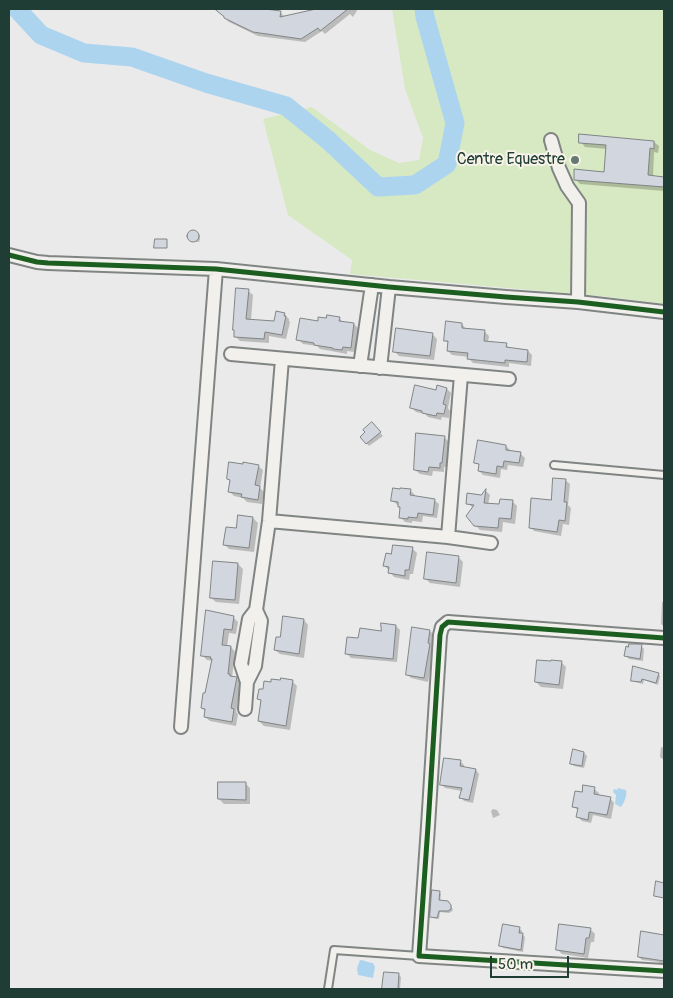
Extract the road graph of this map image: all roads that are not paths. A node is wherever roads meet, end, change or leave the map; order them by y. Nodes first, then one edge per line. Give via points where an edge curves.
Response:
1 (551, 140) dead end
2 (9, 255) edge
3 (216, 269) junction
4 (372, 285) junction
5 (389, 286) junction
6 (578, 302) junction
7 (664, 312) edge
8 (231, 354) dead end
9 (282, 359) junction
10 (360, 366) junction
11 (380, 368) junction
12 (461, 375) junction
13 (509, 379) dead end
14 (554, 466) dead end
15 (664, 475) edge
16 (270, 521) junction
17 (448, 537) junction
18 (491, 543) dead end
19 (664, 638) edge
20 (245, 709) dead end
21 (181, 727) dead end
22 (419, 956) junction
23 (664, 971) edge
24 (328, 989) edge

1 - 6 street via 567,186 579,203
2 - 3 street via 48,263
3 - 4 street
3 - 21 street
4 - 5 street
4 - 10 street
5 - 6 street
5 - 11 street
6 - 7 street
8 - 9 street
9 - 10 street
9 - 16 street
10 - 11 street
11 - 12 street
12 - 13 street
12 - 17 street
14 - 15 lane
16 - 17 street
16 - 20 street via 256,610 249,618 241,664 247,682
17 - 18 street
19 - 22 street via 448,622 442,627
22 - 23 street
22 - 24 lane via 334,950

